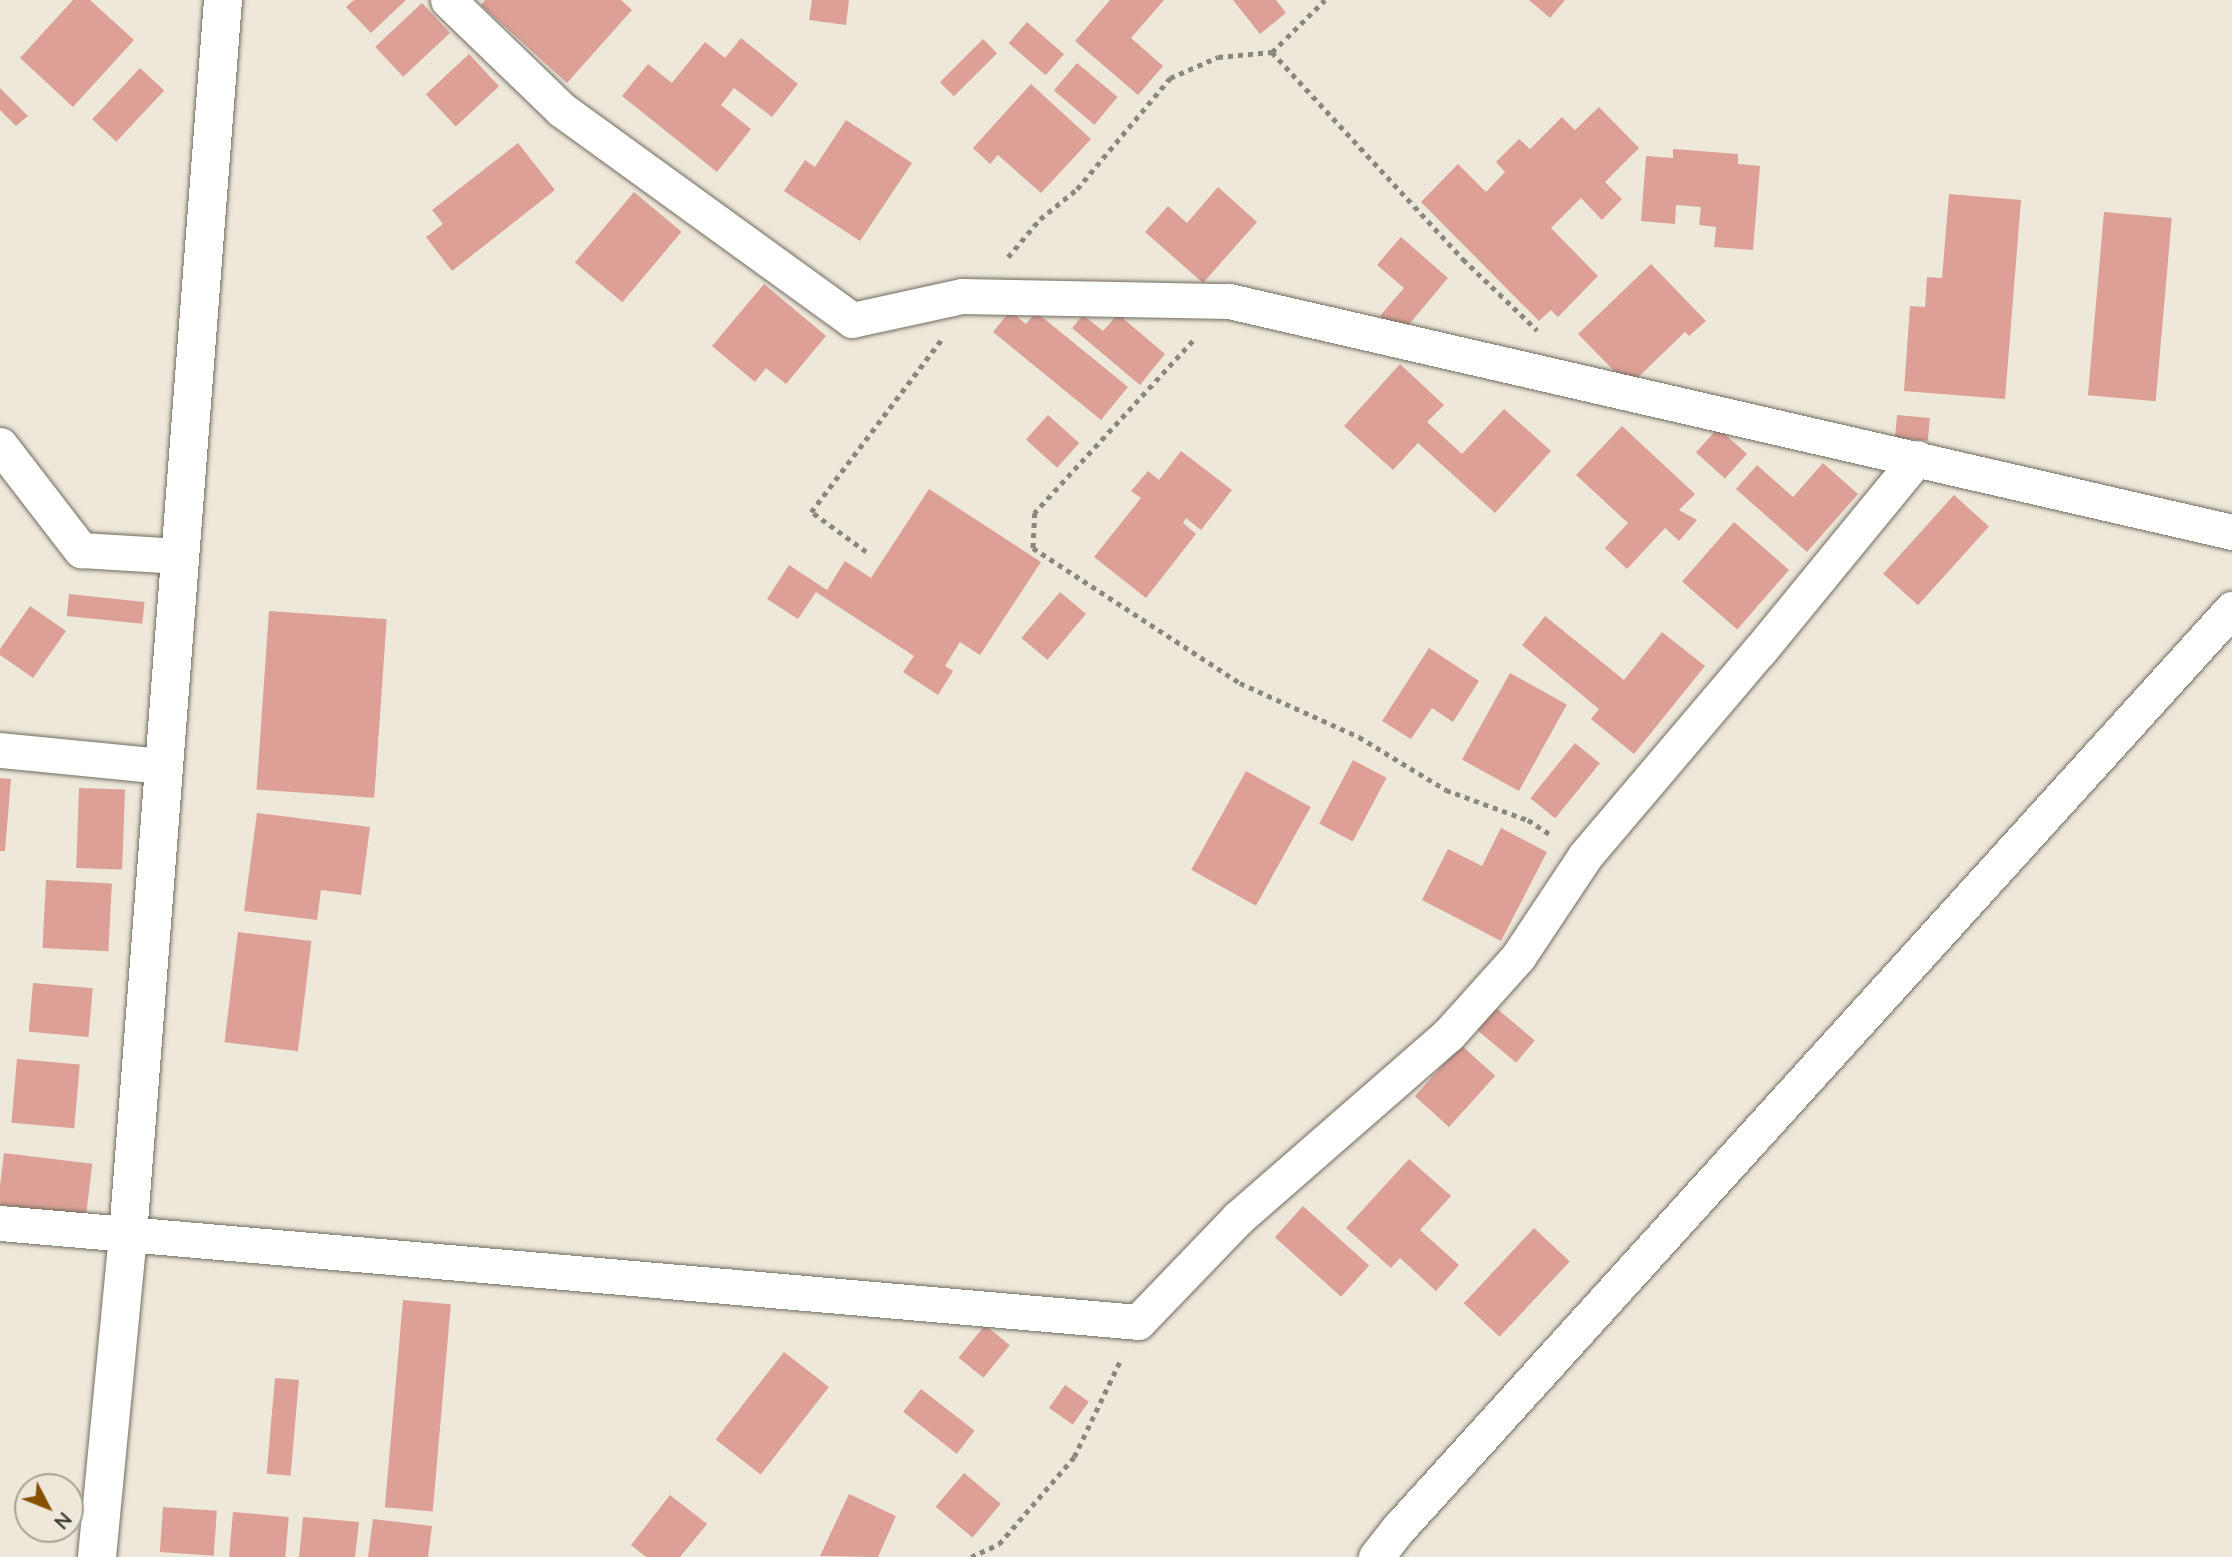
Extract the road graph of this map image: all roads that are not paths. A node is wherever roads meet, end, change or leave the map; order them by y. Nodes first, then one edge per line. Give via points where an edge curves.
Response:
1 (223, 0) edge
2 (448, 0) edge
3 (0, 445) edge
4 (1917, 458) junction
5 (2232, 532) edge
6 (180, 556) junction
7 (2232, 609) edge
8 (0, 750) edge
9 (164, 766) junction
10 (0, 1223) edge
11 (128, 1235) junction
12 (97, 1557) edge
13 (1376, 1557) edge

1 - 6 street
2 - 4 street via 562,110 852,320 962,296 1228,302
3 - 6 street via 81,550
4 - 5 street
4 - 11 street via 1585,856 1518,957 1448,1035 1238,1218 1138,1322
6 - 9 street
7 - 13 street
8 - 9 street
9 - 11 street
10 - 11 street
11 - 12 street

